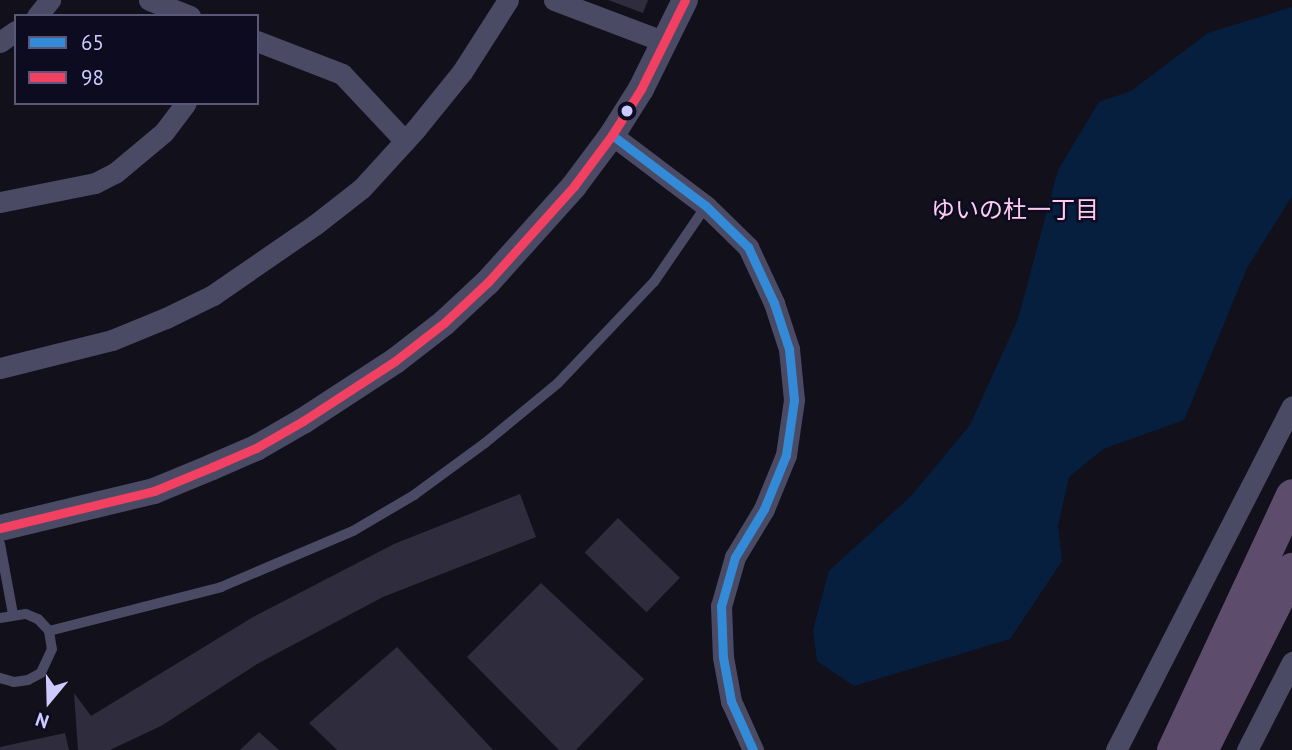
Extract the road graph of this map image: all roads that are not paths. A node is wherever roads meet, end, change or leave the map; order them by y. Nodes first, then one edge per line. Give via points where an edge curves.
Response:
1 (50, 0) edge
2 (149, 0) edge
3 (508, 0) edge
4 (554, 0) edge
5 (685, 0) edge
6 (39, 14) edge
7 (185, 14) edge
8 (259, 42) edge
9 (665, 42) junction
10 (184, 105) edge
11 (612, 135) junction
12 (405, 141) junction
13 (0, 202) edge
14 (706, 206) junction
15 (0, 368) edge
16 (1292, 406) edge
17 (1292, 495) edge
18 (0, 528) edge
19 (0, 544) edge
20 (1291, 571) edge
21 (13, 614) junction
22 (0, 618) edge
23 (49, 631) junction
24 (1292, 662) edge
25 (0, 678) edge
26 (753, 750) edge
27 (1116, 750) edge
28 (1173, 750) edge
29 (1201, 750) edge
30 (1247, 750) edge

1 - 6 street
2 - 7 street
3 - 12 street via 462,72
4 - 9 street
5 - 9 street
8 - 12 street via 342,74
9 - 11 street
10 - 13 street via 142,153 115,173 95,183
11 - 14 street
11 - 18 street via 574,186 488,282 443,323 349,393 256,448 154,491
12 - 15 street via 353,195 213,295 113,340
14 - 23 lane via 654,282 558,383 414,495 353,531 221,587
14 - 26 street via 748,247 774,303 789,349 794,400 786,455 764,509 735,557 721,607 731,701
16 - 27 street
17 - 28 highway
19 - 21 lane
20 - 29 highway
21 - 22 lane
21 - 23 lane via 38,619
23 - 25 lane via 52,649 41,673 13,682
24 - 30 street

